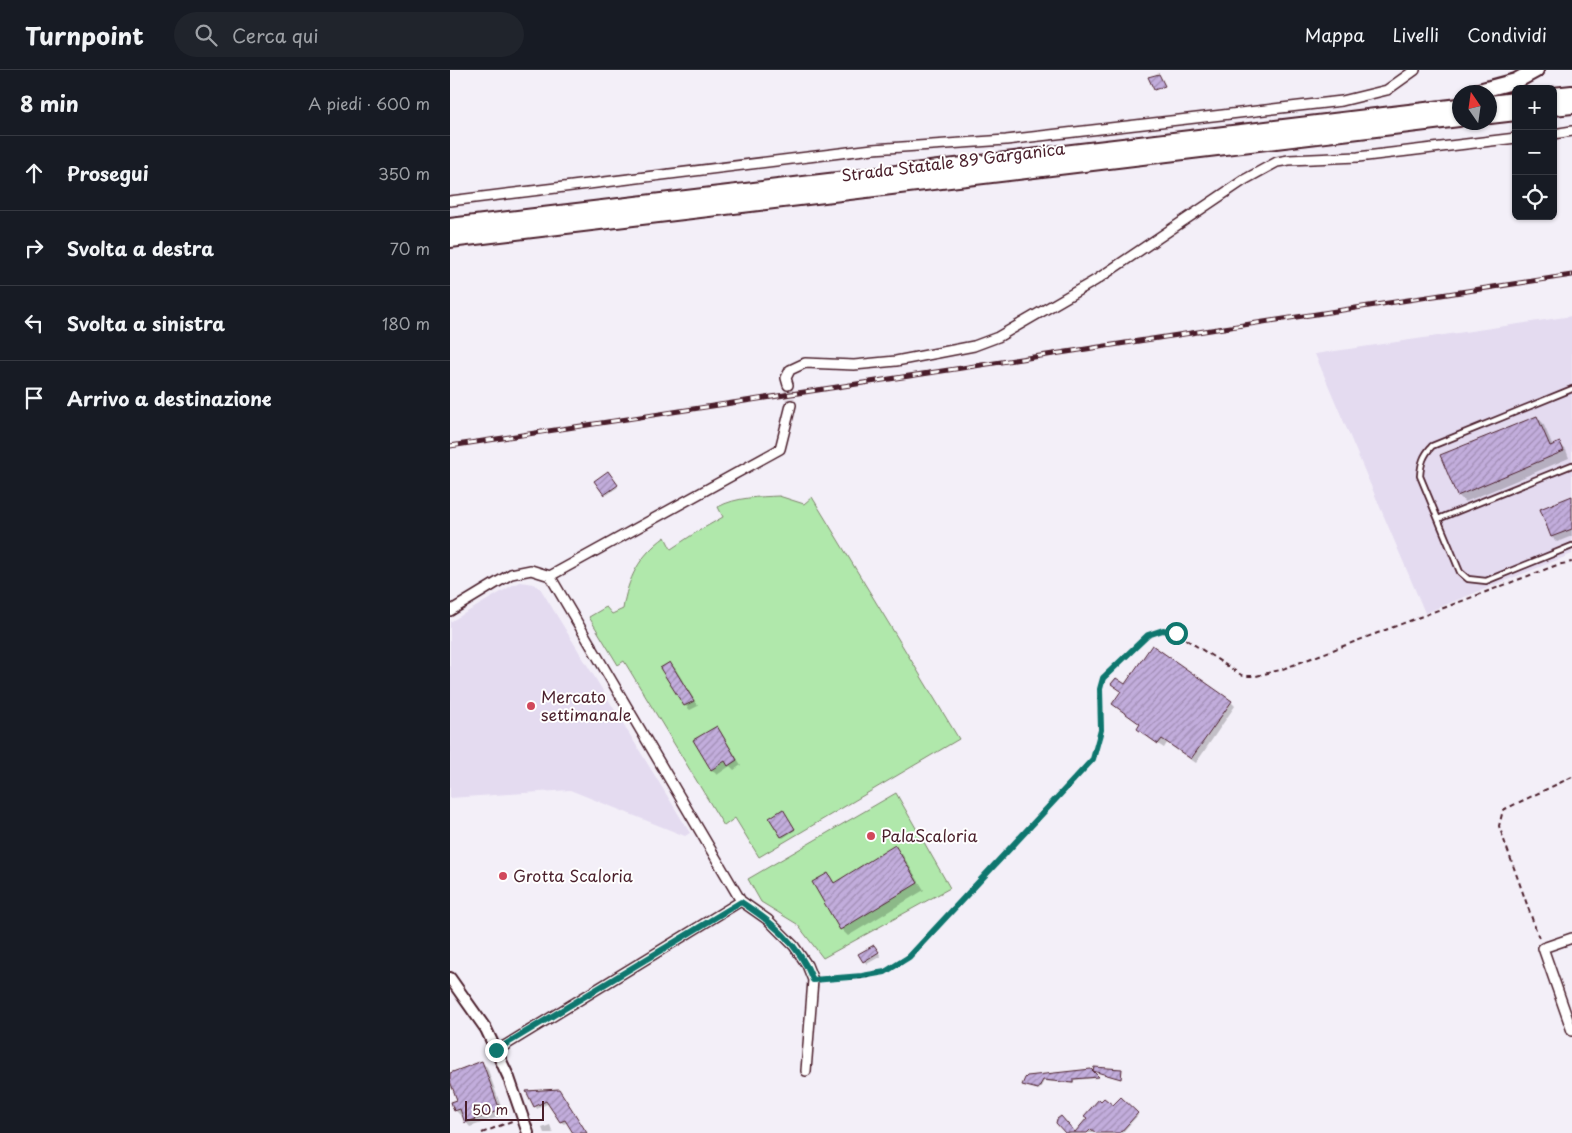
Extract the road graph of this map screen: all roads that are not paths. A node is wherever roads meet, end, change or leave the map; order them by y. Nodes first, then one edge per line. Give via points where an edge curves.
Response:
1 (1415, 70) edge
2 (1536, 70) edge
3 (1497, 86) edge
4 (1572, 93) edge
5 (1557, 95) edge
6 (1452, 99) edge
7 (1512, 100) edge
8 (1497, 102) edge
9 (1572, 106) edge
10 (1452, 107) edge
11 (1557, 108) edge
12 (1512, 113) edge
13 (1384, 115) junction
14 (1497, 115) edge
15 (1452, 120) edge
16 (1572, 131) edge
17 (1557, 133) edge
18 (1512, 138) edge
19 (450, 201) edge
20 (450, 226) edge
21 (450, 240) edge
22 (788, 385) tunnel mouth
23 (1572, 389) edge
24 (791, 405) tunnel mouth
25 (1572, 465) edge
26 (1438, 519) junction
27 (1572, 546) edge
28 (550, 576) junction
29 (450, 611) edge
30 (741, 902) junction
31 (1572, 938) edge
32 (450, 978) edge
33 (1572, 1031) edge
34 (496, 1050) junction
35 (806, 1071) dead end
36 (528, 1133) edge

1 - 19 street via 1387,90 1342,101 1006,140 873,149
2 - 3 highway via 1516,81
4 - 5 highway
6 - 13 highway
7 - 8 highway
9 - 11 highway
10 - 13 highway, Strada Statale 89 Garganica
12 - 14 highway
13 - 20 highway, Strada Statale 89 Garganica
15 - 21 highway, Strada Statale 89 Garganica
16 - 17 street
18 - 22 street via 1358,157 1277,162 1244,180 1096,280 998,337 974,346 896,361 854,365 805,363 790,370 786,378
23 - 26 lane via 1432,446 1421,464 1420,476
24 - 28 street via 780,448
25 - 26 lane
26 - 27 lane via 1460,572 1476,581 1486,581
28 - 29 street via 531,570 511,574
28 - 30 street
30 - 34 street
30 - 35 street via 768,920 794,946 813,980
31 - 33 street via 1543,948
32 - 34 street via 486,1029
34 - 36 street

